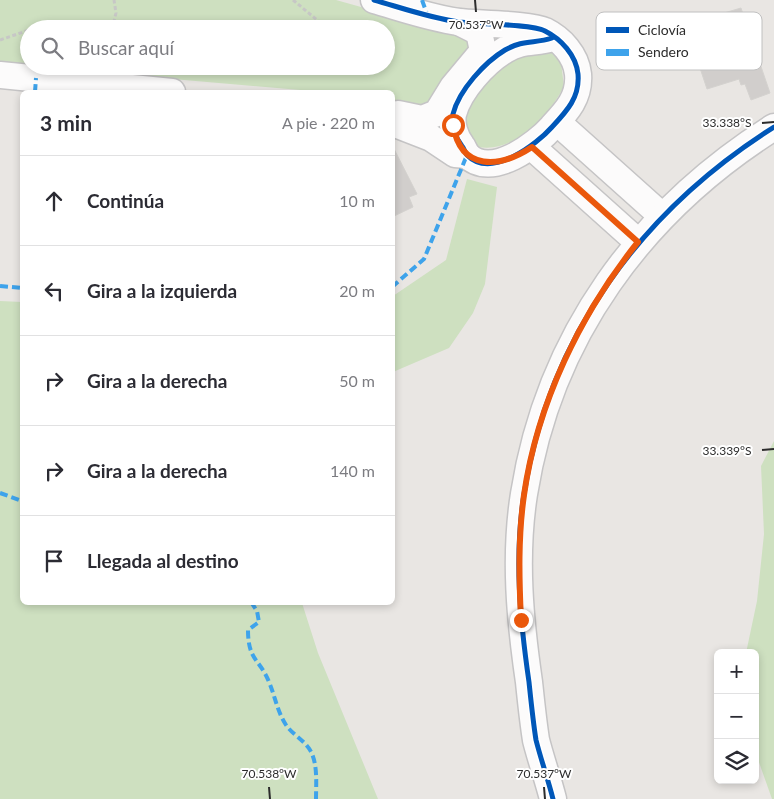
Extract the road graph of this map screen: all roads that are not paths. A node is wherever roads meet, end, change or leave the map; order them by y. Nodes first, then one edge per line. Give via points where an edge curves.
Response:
1 (374, 0) edge
2 (424, 7) edge
3 (459, 22) junction
4 (552, 38) junction
5 (0, 75) edge
6 (35, 86) edge
7 (126, 90) edge
8 (395, 116) edge
9 (557, 122) junction
10 (395, 124) edge
11 (774, 127) edge
12 (532, 147) junction
13 (467, 155) junction
14 (662, 216) junction
15 (638, 242) junction
16 (553, 799) edge

1 - 2 street
2 - 3 street
3 - 4 street via 536,29 545,31
3 - 8 street via 479,32 484,51 453,87 437,114 422,119
4 - 9 street via 560,41 570,53 578,75 574,99
4 - 13 street via 526,41 496,56 462,94 453,115 453,125
5 - 6 street
6 - 7 street
9 - 12 street
9 - 14 street
10 - 13 street via 431,138 455,154
11 - 14 street via 725,160
12 - 13 street via 513,158 493,162 474,160
12 - 15 street
14 - 15 street
15 - 16 street via 598,298 564,362 534,448 524,494 520,541 521,620 537,740

